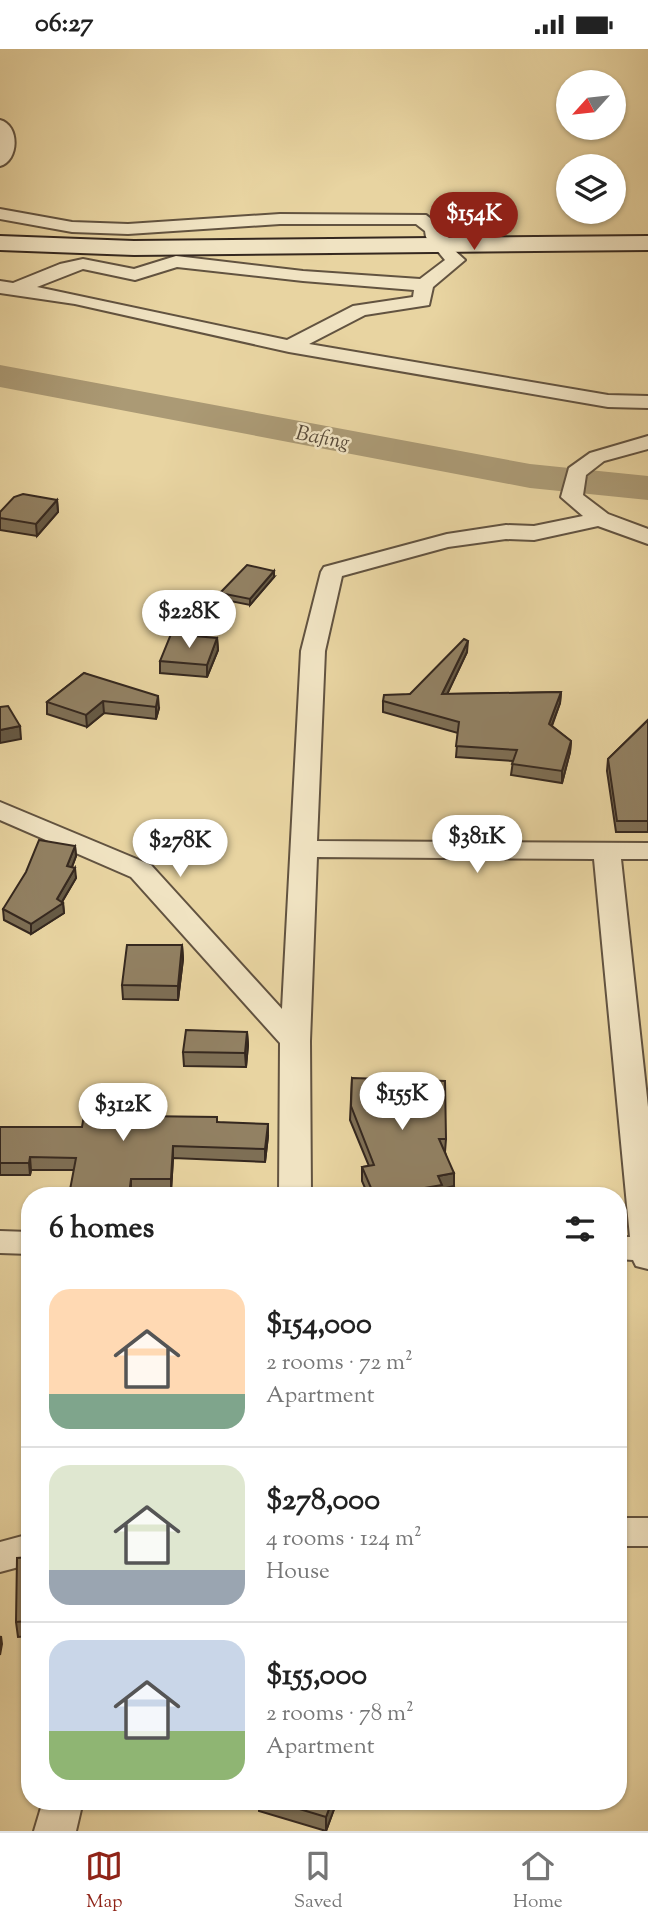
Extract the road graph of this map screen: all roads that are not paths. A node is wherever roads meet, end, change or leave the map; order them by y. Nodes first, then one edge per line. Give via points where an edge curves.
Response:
1 (0, 125) edge
2 (0, 161) edge
3 (0, 214) edge
4 (0, 243) edge
5 (648, 243) edge
6 (446, 245) junction
7 (424, 285) junction
8 (8, 288) edge
9 (289, 347) junction
10 (648, 402) edge
11 (648, 442) edge
12 (600, 519) junction
13 (648, 537) edge
14 (0, 810) edge
15 (305, 849) junction
16 (648, 851) edge
17 (607, 852) junction
18 (295, 1041) junction
19 (295, 1187) edge
20 (0, 1242) edge
21 (21, 1243) edge
22 (627, 1248) edge
23 (648, 1249) edge
24 (648, 1258) edge
25 (627, 1532) edge
26 (648, 1532) edge
27 (21, 1551) edge
28 (0, 1557) edge
29 (61, 1810) edge
30 (55, 1831) edge

1 - 2 street via 6,132 7,147
3 - 6 street via 72,227 128,229 281,219 420,219
4 - 6 main road via 134,248
5 - 6 main road
6 - 7 street via 445,252 456,260
7 - 8 street via 176,261 135,275 83,264
7 - 9 street via 422,301 360,310
8 - 9 street via 75,298
9 - 10 street via 608,401
11 - 12 street via 597,457 575,479 572,497
12 - 13 street
12 - 15 street via 534,533 447,541 332,572 313,651
14 - 18 street via 141,871
15 - 17 street
15 - 18 street
16 - 17 street
17 - 23 street
18 - 19 street
20 - 21 street
22 - 23 street
23 - 24 street
25 - 26 street
27 - 28 street
29 - 30 street

